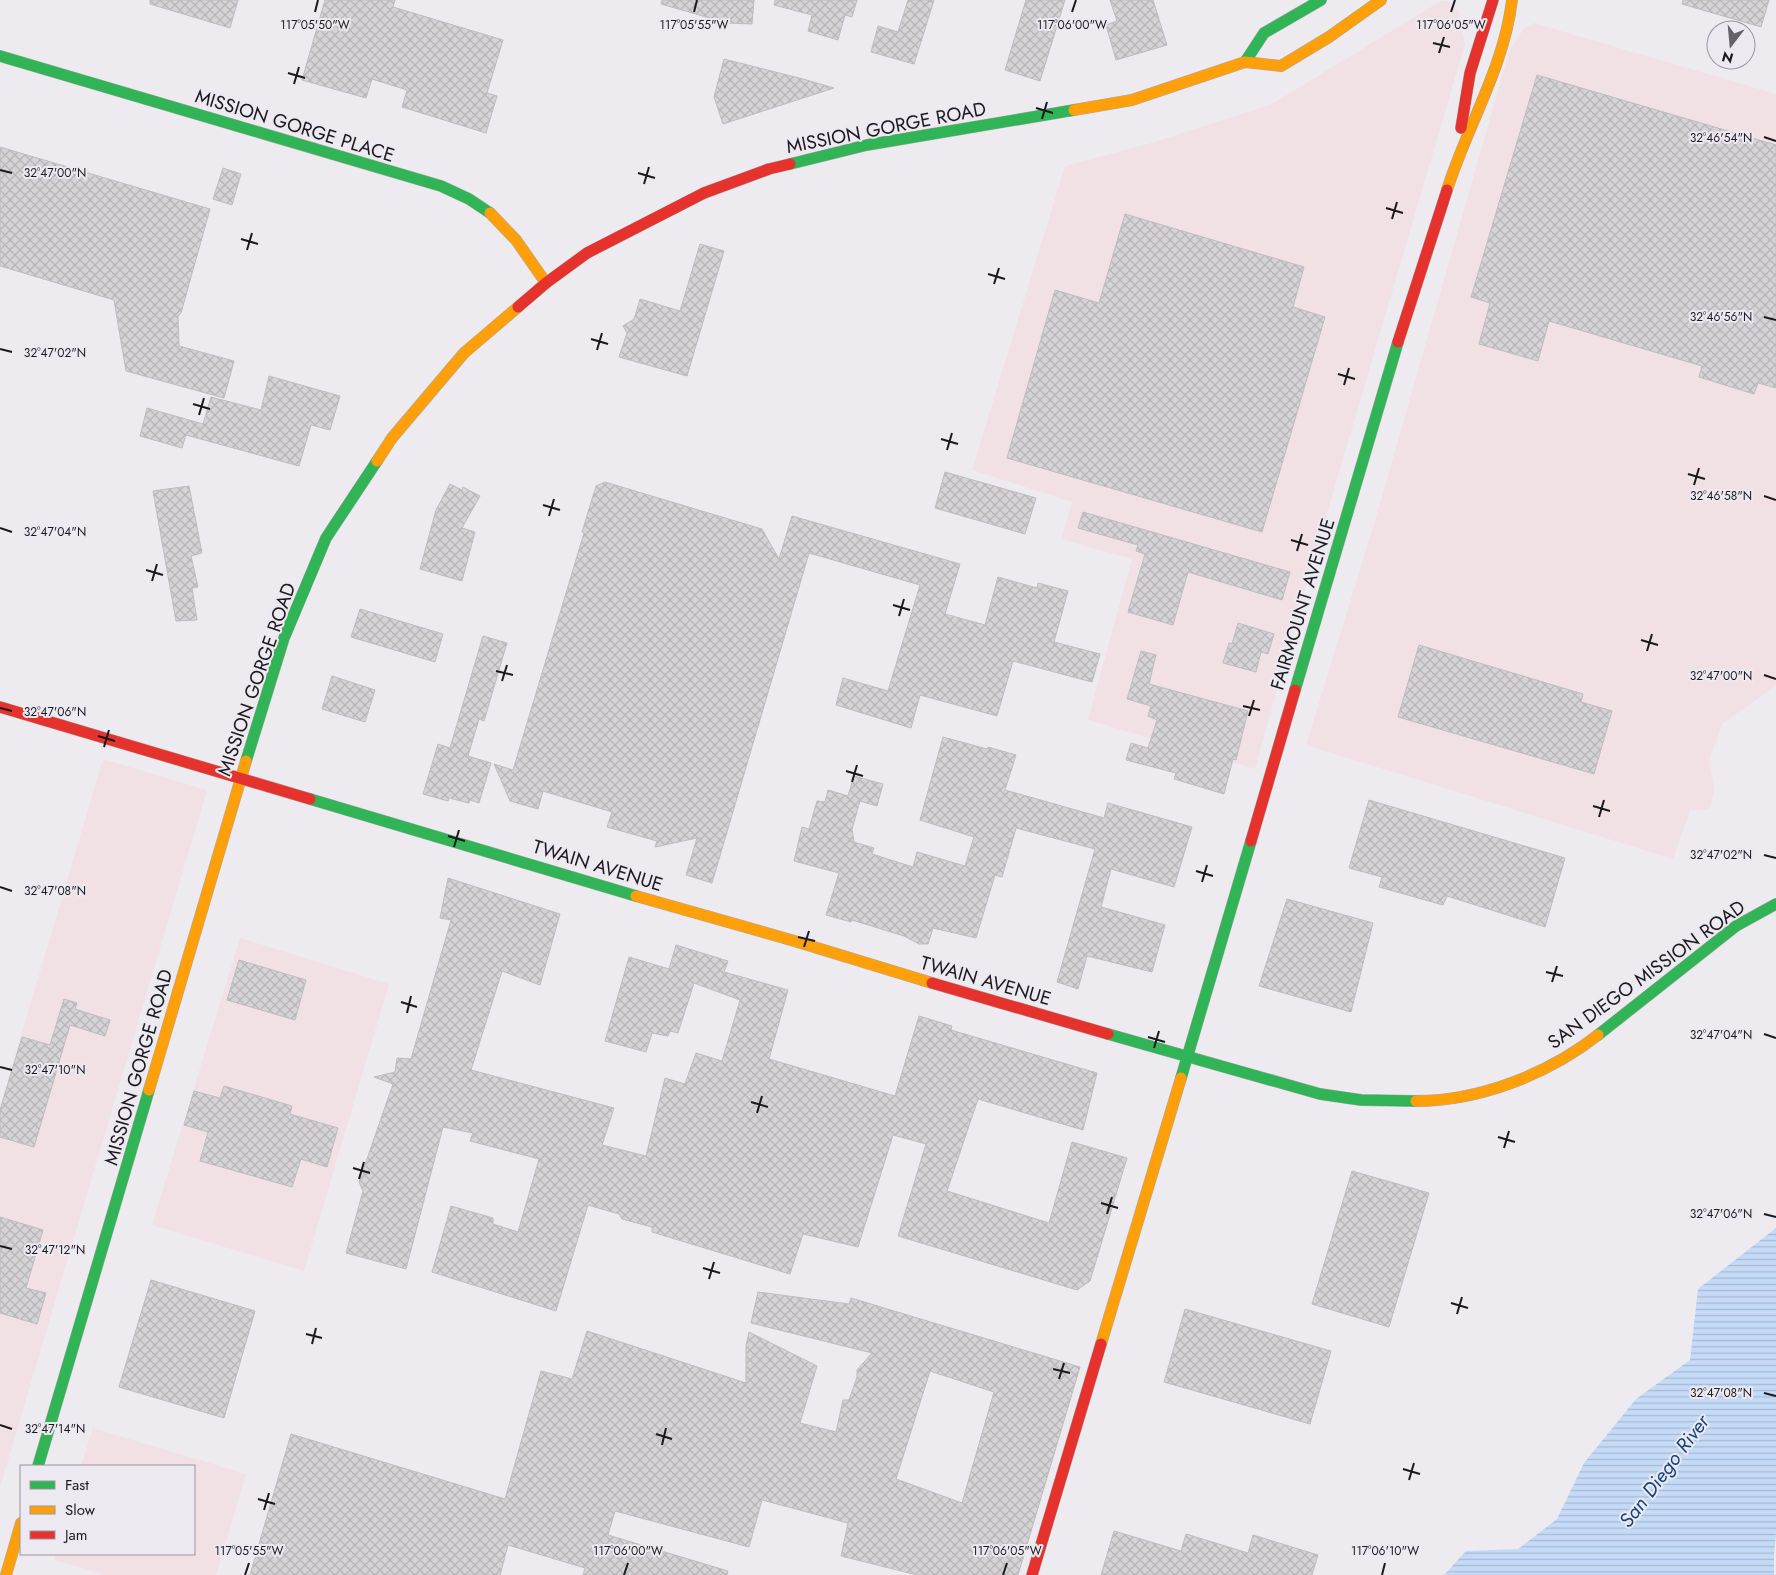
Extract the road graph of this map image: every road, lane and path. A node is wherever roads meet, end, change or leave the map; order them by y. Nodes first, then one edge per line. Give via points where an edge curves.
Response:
1 (1321, 0) edge
2 (1381, 0) edge
3 (1493, 0) edge
4 (1512, 0) edge
5 (0, 56) edge
6 (1245, 62) junction
7 (1456, 162) junction
8 (546, 282) junction
9 (0, 706) edge
10 (241, 779) junction
11 (1776, 904) edge
12 (1187, 1056) junction
13 (38, 1465) edge
14 (20, 1527) edge
15 (6, 1575) edge
16 (1032, 1575) edge

1 - 6 main road via 1264,33
2 - 6 main road, MISSION GORGE ROAD via 1281,66
3 - 7 main road, FAIRMOUNT AVENUE via 1470,73
4 - 7 main road, FAIRMOUNT AVENUE via 1492,79
5 - 8 main road, MISSION GORGE PLACE via 441,186 466,197 495,218
6 - 8 main road, MISSION GORGE ROAD via 1132,100 868,145 769,170 695,197 587,253
7 - 12 main road, FAIRMOUNT AVENUE via 1399,339
8 - 10 main road, MISSION GORGE ROAD via 464,353 392,438 326,538 284,638
9 - 10 main road, TWAIN AVENUE
10 - 12 main road, TWAIN AVENUE
10 - 13 main road, MISSION GORGE ROAD
11 - 12 main road, SAN DIEGO MISSION ROAD via 1736,926 1583,1047 1540,1071 1487,1091 1419,1101 1361,1100 1320,1094
12 - 16 main road, FAIRMOUNT AVENUE
14 - 15 main road

